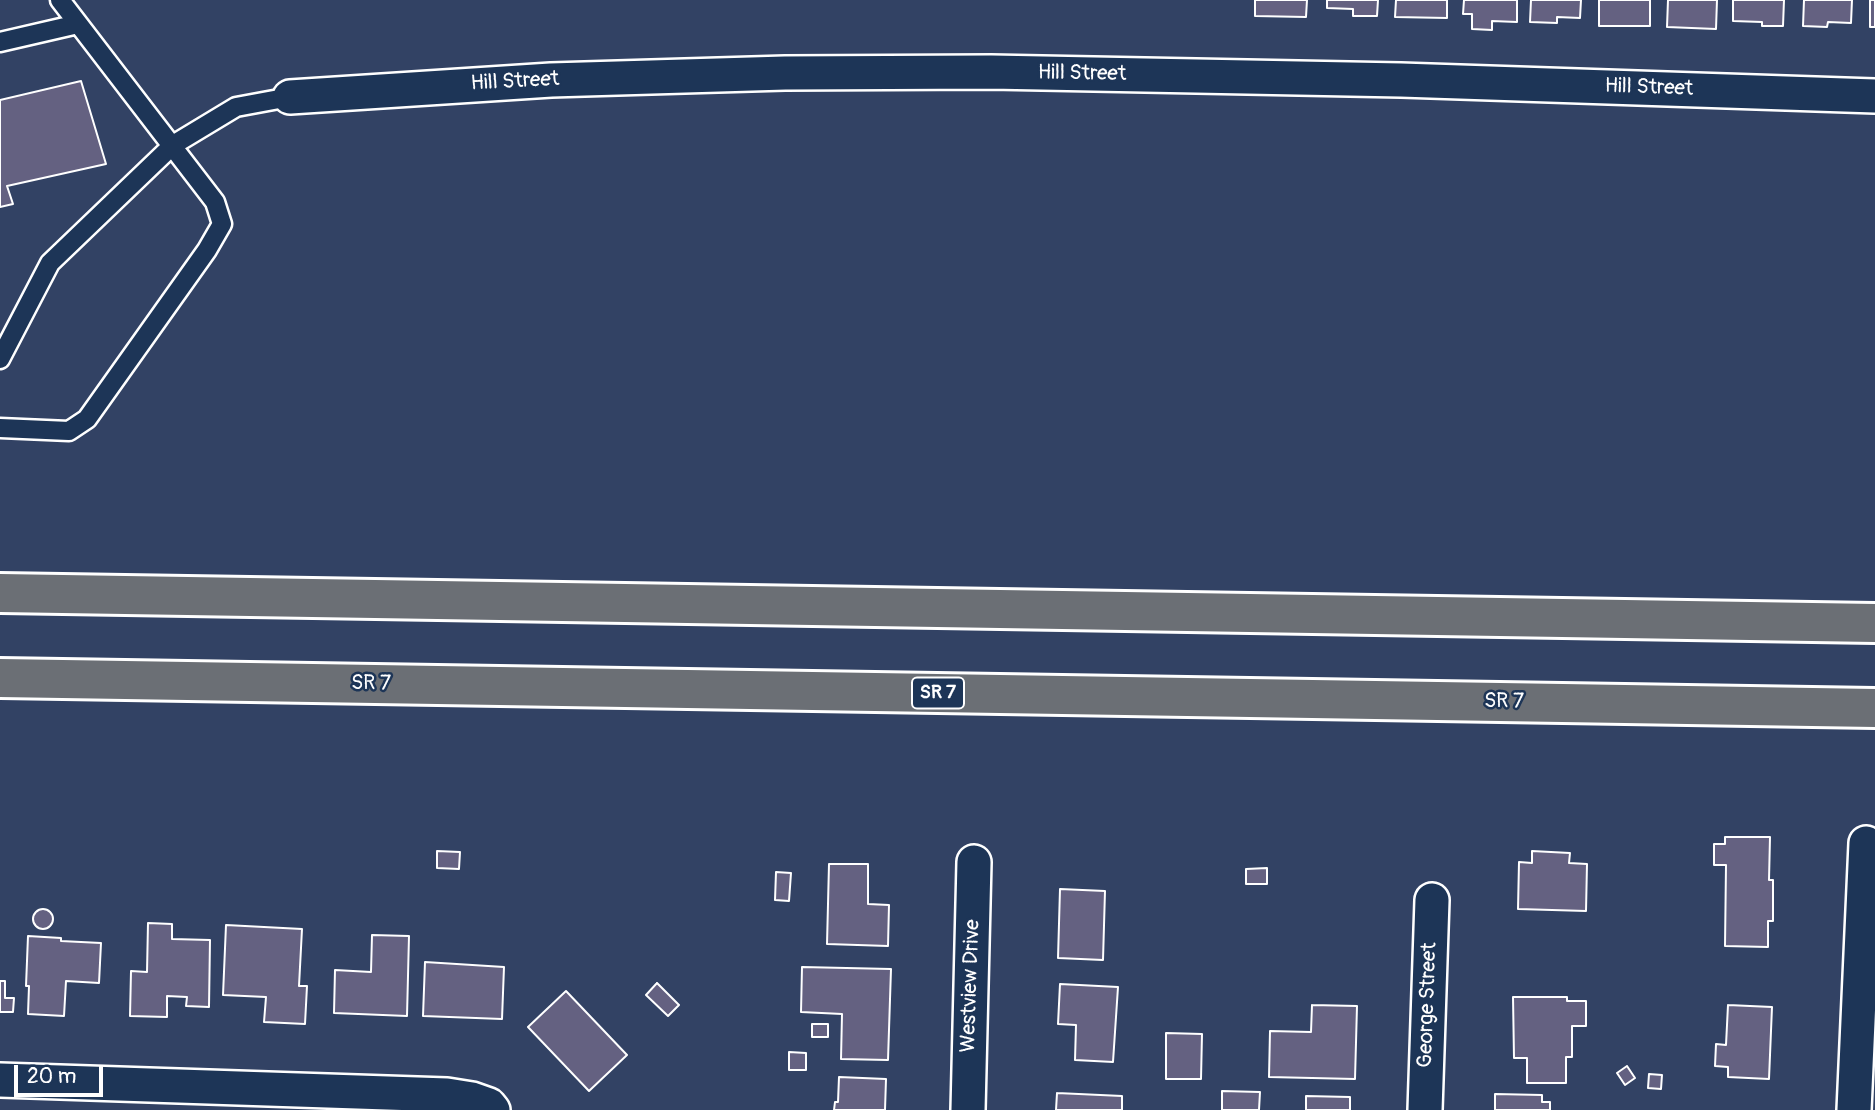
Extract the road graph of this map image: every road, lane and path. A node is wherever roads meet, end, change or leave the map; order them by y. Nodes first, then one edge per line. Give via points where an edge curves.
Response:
1 (60, 0) edge
2 (78, 24) junction
3 (0, 42) edge
4 (1875, 96) edge
5 (290, 97) joint
6 (173, 145) junction
7 (0, 359) edge
8 (0, 428) edge
9 (0, 593) edge
10 (1875, 623) edge
11 (0, 678) edge
12 (1875, 708) edge
13 (1866, 843) dead end
14 (974, 862) dead end
15 (1432, 900) dead end
16 (0, 1080) edge
17 (84, 1097) edge
18 (482, 1105) edge
19 (968, 1110) edge
20 (1425, 1110) edge
21 (1854, 1110) edge

1 - 2 lane
2 - 3 lane
2 - 6 lane
4 - 5 street, Hill Street via 977,72 551,80
5 - 6 lane via 236,107
6 - 7 lane via 50,263
6 - 8 lane via 215,202 222,223 207,250 88,419 69,431
9 - 10 highway
11 - 12 highway, SR 7 / SR 7
13 - 21 street
14 - 19 street, Westview Drive
15 - 20 street, George Street
16 - 17 street
17 - 18 street via 447,1096

